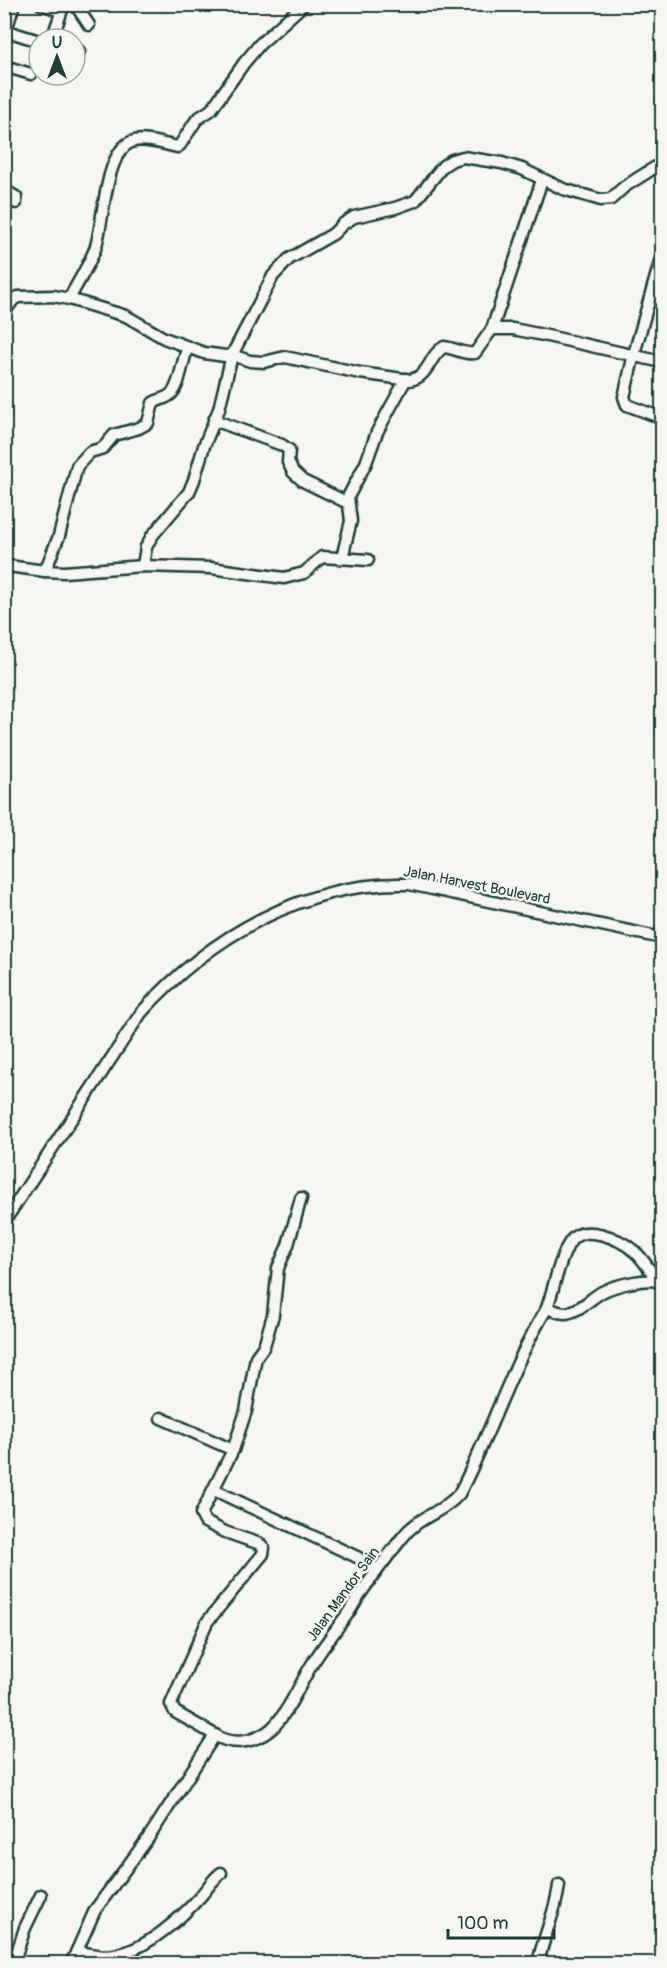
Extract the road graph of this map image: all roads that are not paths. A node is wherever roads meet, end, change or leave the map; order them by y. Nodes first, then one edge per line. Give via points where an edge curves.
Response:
1 (14, 4) edge
2 (41, 4) edge
3 (75, 4) edge
4 (304, 4) edge
5 (63, 8) edge
6 (89, 25) dead end
7 (56, 27) edge
8 (5, 30) edge
9 (27, 37) edge
10 (4, 66) edge
11 (27, 73) edge
12 (663, 163) edge
13 (542, 180) junction
14 (4, 190) edge
15 (16, 203) dead end
16 (663, 255) edge
17 (69, 299) junction
18 (4, 312) edge
19 (492, 329) junction
20 (188, 347) junction
21 (634, 354) junction
22 (232, 355) junction
23 (663, 362) edge
24 (406, 379) junction
25 (663, 418) edge
26 (214, 420) junction
27 (348, 503) junction
28 (342, 558) junction
29 (368, 560) dead end
30 (143, 566) junction
31 (6, 567) edge
32 (45, 571) junction
33 (663, 938) edge
34 (301, 1198) dead end
35 (4, 1222) edge
36 (660, 1282) edge
37 (547, 1308) junction
38 (161, 1418) dead end
39 (233, 1450) junction
40 (214, 1490) junction
41 (377, 1570) junction
42 (214, 1735) junction
43 (221, 1873) dead end
44 (559, 1886) dead end
45 (41, 1895) dead end
46 (77, 1951) junction
47 (13, 1964) edge
48 (71, 1964) edge
49 (538, 1964) edge

1 - 8 street
2 - 5 street
3 - 6 street
4 - 17 street via 260,44 211,110 191,126 180,145 132,141 124,146 104,194 96,247
5 - 7 street
8 - 9 street
10 - 11 street
12 - 13 street via 606,200
13 - 19 street
13 - 22 street via 502,163 463,157 452,160 415,201 354,217 289,259 273,276
14 - 15 street via 16,197
16 - 21 street
17 - 18 street via 18,297
17 - 20 street via 126,316
19 - 21 street via 513,329
19 - 24 street via 475,353 444,347 426,372 418,378
20 - 22 street via 204,353
20 - 32 street via 175,390 153,403 148,423 114,435 77,466 59,536
21 - 23 street
21 - 25 street via 625,403
22 - 24 street via 264,362 285,357
22 - 26 street
24 - 27 street via 377,432
26 - 27 street via 286,448 290,452 288,462 299,478
26 - 30 street via 189,492 152,536
27 - 28 street via 351,521
28 - 29 street
28 - 30 street via 322,557 304,573 284,578 211,568
30 - 32 street
31 - 32 street
33 - 35 street, Jalan Harvest Boulevard via 409,884 341,890 288,906 234,934 185,969 156,996
34 - 39 street via 278,1268 273,1315 264,1346 256,1357 246,1411
36 - 37 street via 635,1282 604,1291 567,1313
36 - 37 street, Jalan Mandor Sain via 634,1251 606,1236 581,1233 570,1242
37 - 41 street, Jalan Mandor Sain via 459,1494 420,1519
38 - 39 street
39 - 40 street
40 - 41 street
40 - 42 street, Jalan Mandor Sain via 201,1514 205,1522 264,1548 207,1622 171,1704 175,1712
41 - 42 street, Jalan Mandor Sain via 270,1730 240,1742
42 - 46 street via 163,1816 95,1910
43 - 46 street via 176,1921 132,1950 103,1956
44 - 49 street
45 - 47 street
46 - 48 street

